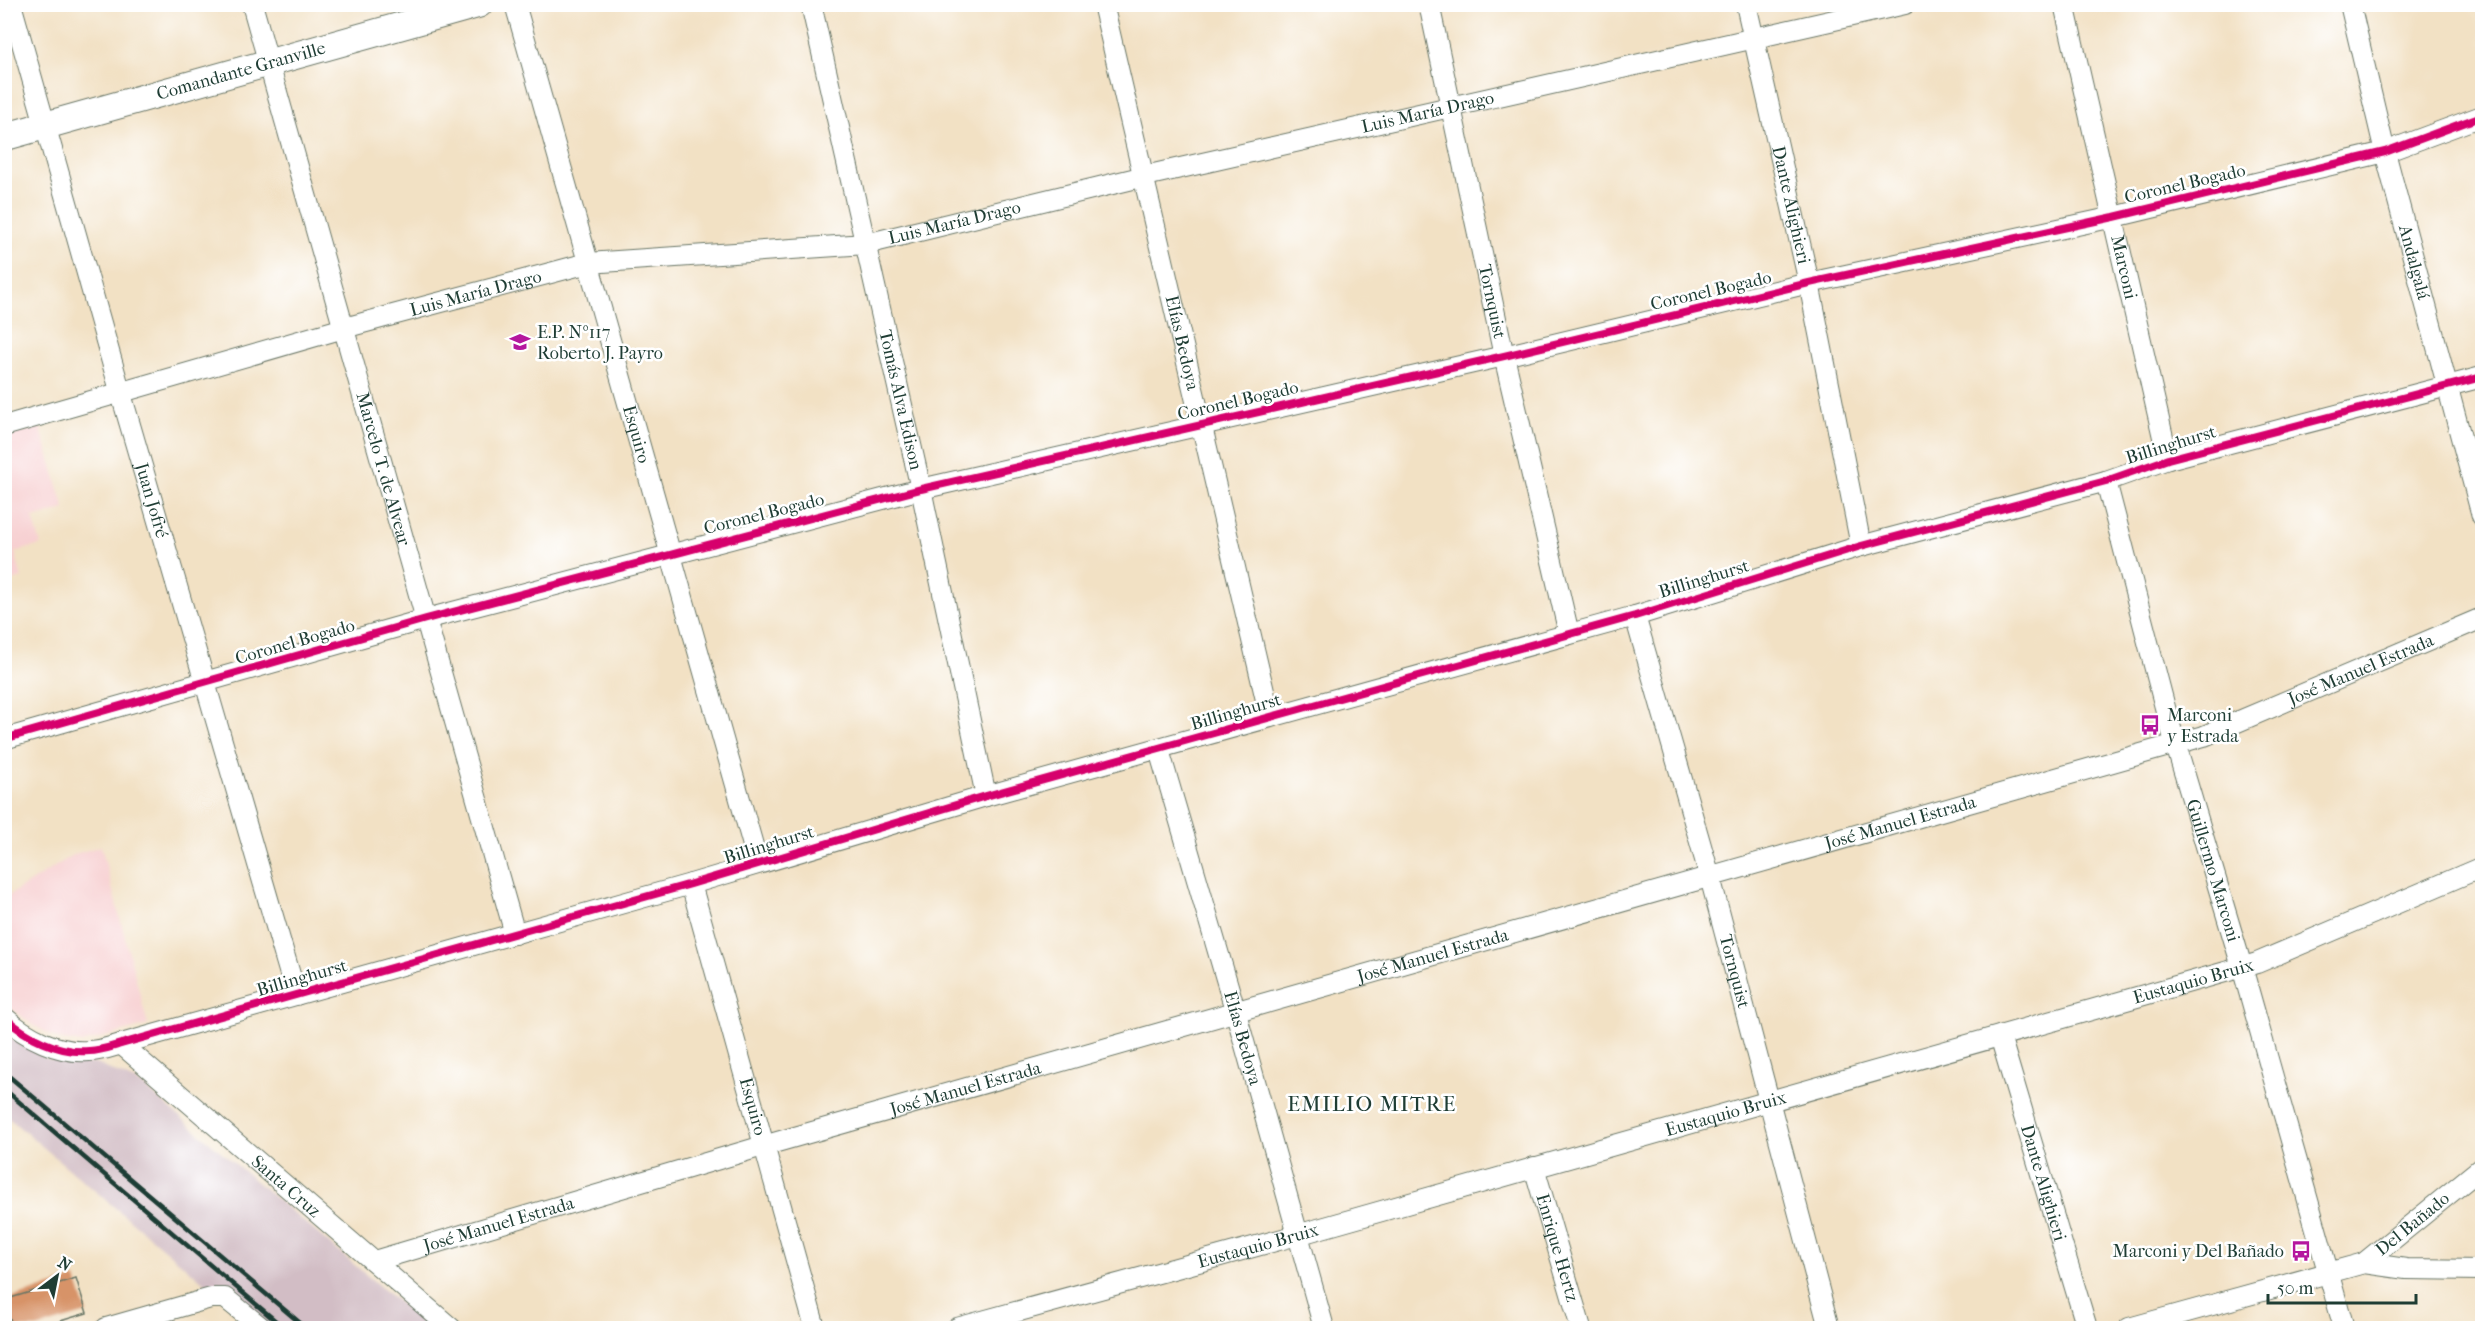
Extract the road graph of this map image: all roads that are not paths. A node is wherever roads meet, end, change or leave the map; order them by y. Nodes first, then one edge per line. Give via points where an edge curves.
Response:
1 (11, 4) edge
2 (252, 4) edge
3 (479, 4) edge
4 (515, 4) edge
5 (811, 4) edge
6 (1103, 4) edge
7 (1429, 4) edge
8 (1746, 4) edge
9 (1905, 4) edge
10 (2064, 4) edge
11 (2350, 4) edge
12 (1754, 40) junction
13 (269, 62) junction
14 (1452, 108) junction
15 (2482, 116) edge
16 (45, 126) junction
17 (4, 137) edge
18 (2385, 152) junction
19 (1144, 176) junction
20 (2114, 217) junction
21 (866, 244) junction
22 (588, 263) junction
23 (1809, 283) junction
24 (344, 328) junction
25 (1504, 356) junction
26 (2482, 377) edge
27 (2448, 387) junction
28 (121, 394) junction
29 (1201, 425) junction
30 (4, 426) edge
31 (2168, 459) junction
32 (2106, 481) junction
33 (921, 489) junction
34 (2482, 516) edge
35 (1861, 546) junction
36 (671, 553) junction
37 (1635, 616) junction
38 (2482, 618) edge
39 (426, 619) junction
40 (1569, 634) junction
41 (204, 684) junction
42 (1270, 717) junction
43 (4, 739) edge
44 (2175, 744) junction
45 (1159, 750) junction
46 (986, 796) junction
47 (758, 863) junction
48 (2482, 867) edge
49 (1710, 877) junction
50 (691, 884) junction
51 (515, 933) junction
52 (2242, 967) junction
53 (296, 995) junction
54 (1236, 1013) junction
55 (4, 1017) edge
56 (2000, 1036) junction
57 (121, 1044) junction
58 (1768, 1100) junction
59 (763, 1146) junction
60 (1534, 1167) junction
61 (2482, 1167) edge
62 (1297, 1235) junction
63 (374, 1261) junction
64 (2364, 1263) junction
65 (2482, 1270) edge
66 (2328, 1274) junction
67 (106, 1329) edge
68 (262, 1329) edge
69 (451, 1329) edge
70 (815, 1329) edge
71 (957, 1329) edge
72 (1324, 1329) edge
73 (1581, 1329) edge
74 (1829, 1329) edge
75 (2087, 1329) edge
76 (2129, 1329) edge
77 (2344, 1329) edge

1 - 16 street, Juan Jofré
2 - 13 street, Marcelo T. de Alvear
3 - 13 street, Comandante Granville
4 - 22 street, Esquiro
5 - 21 street, Tomás Alva Edison
6 - 19 street, Elías Bedoya
7 - 14 street, Tornquist
8 - 12 street, Dante Alighieri
9 - 12 street, Luis María Drago
10 - 20 street, Marconi
11 - 18 street, Andalgalá
12 - 14 street, Luis María Drago
12 - 23 street, Dante Alighieri
13 - 16 street, Comandante Granville
13 - 24 street, Marcelo T. de Alvear
14 - 19 street, Luis María Drago
14 - 25 street, Tornquist
15 - 18 street, Coronel Bogado
16 - 17 street, Comandante Granville
16 - 28 street, Juan Jofré
18 - 20 street, Coronel Bogado
18 - 27 street, Andalgalá
19 - 21 street, Luis María Drago
19 - 29 street, Elías Bedoya
20 - 23 street, Coronel Bogado
20 - 31 street, Marconi
21 - 22 street, Luis María Drago
21 - 33 street, Tomás Alva Edison
22 - 24 street, Luis María Drago
22 - 36 street, Esquiro
23 - 25 street, Coronel Bogado
23 - 35 street, Dante Alighieri
24 - 28 street, Luis María Drago
24 - 39 street, Marcelo T. de Alvear
25 - 29 street, Coronel Bogado
25 - 40 street, Tornquist
26 - 27 street, Billinghurst
27 - 31 street, Billinghurst
27 - 34 street, Andalgalá
28 - 30 street, Luis María Drago
28 - 41 street, Juan Jofré
29 - 33 street, Coronel Bogado
29 - 42 street, Elías Bedoya
31 - 32 street, Billinghurst
32 - 35 street, Billinghurst
32 - 44 street, Guillermo Marconi
33 - 36 street, Coronel Bogado
33 - 46 street, Tomás Alva Edison
35 - 37 street, Billinghurst
36 - 39 street, Coronel Bogado
36 - 47 street, Esquiro
37 - 40 street, Billinghurst
37 - 49 street, Tornquist
38 - 44 street, José Manuel Estrada via 2204,736
39 - 41 street, Coronel Bogado
39 - 51 street, Marcelo T. de Alvear
40 - 42 street, Billinghurst
41 - 43 street, Coronel Bogado
41 - 53 street, Juan Jofré
42 - 45 street, Billinghurst
44 - 49 street, José Manuel Estrada
44 - 52 street, Guillermo Marconi
45 - 46 street, Billinghurst
45 - 54 street, Elías Bedoya
46 - 47 street, Billinghurst
47 - 50 street, Billinghurst
48 - 52 street, Eustaquio Bruix
49 - 54 street, José Manuel Estrada
49 - 58 street, Tornquist
50 - 51 street, Billinghurst
50 - 59 street, Esquiro
51 - 53 street, Billinghurst
52 - 56 street, Eustaquio Bruix
52 - 66 street, Guillermo Marconi
53 - 57 street, Billinghurst
54 - 59 street, José Manuel Estrada
54 - 62 street, Elías Bedoya
55 - 57 street, Billinghurst via 33,1037 64,1049 91,1051
56 - 58 street, Eustaquio Bruix
56 - 75 street, Dante Alighieri
57 - 63 street, Santa Cruz
58 - 60 street, Eustaquio Bruix
58 - 74 street, Tornquist
59 - 63 street, José Manuel Estrada
59 - 70 street, Esquiro
60 - 62 street, Eustaquio Bruix
60 - 73 street, Enrique Hertz
61 - 64 street, Del Bañado
62 - 71 street, Eustaquio Bruix
62 - 72 street, Elías Bedoya
63 - 69 street, Santa Cruz
64 - 65 street via 2406,1269
64 - 66 street, Del Bañado
66 - 76 street, Del Bañado
66 - 77 street, Guillermo Marconi
67 - 68 street via 211,1298 225,1298

